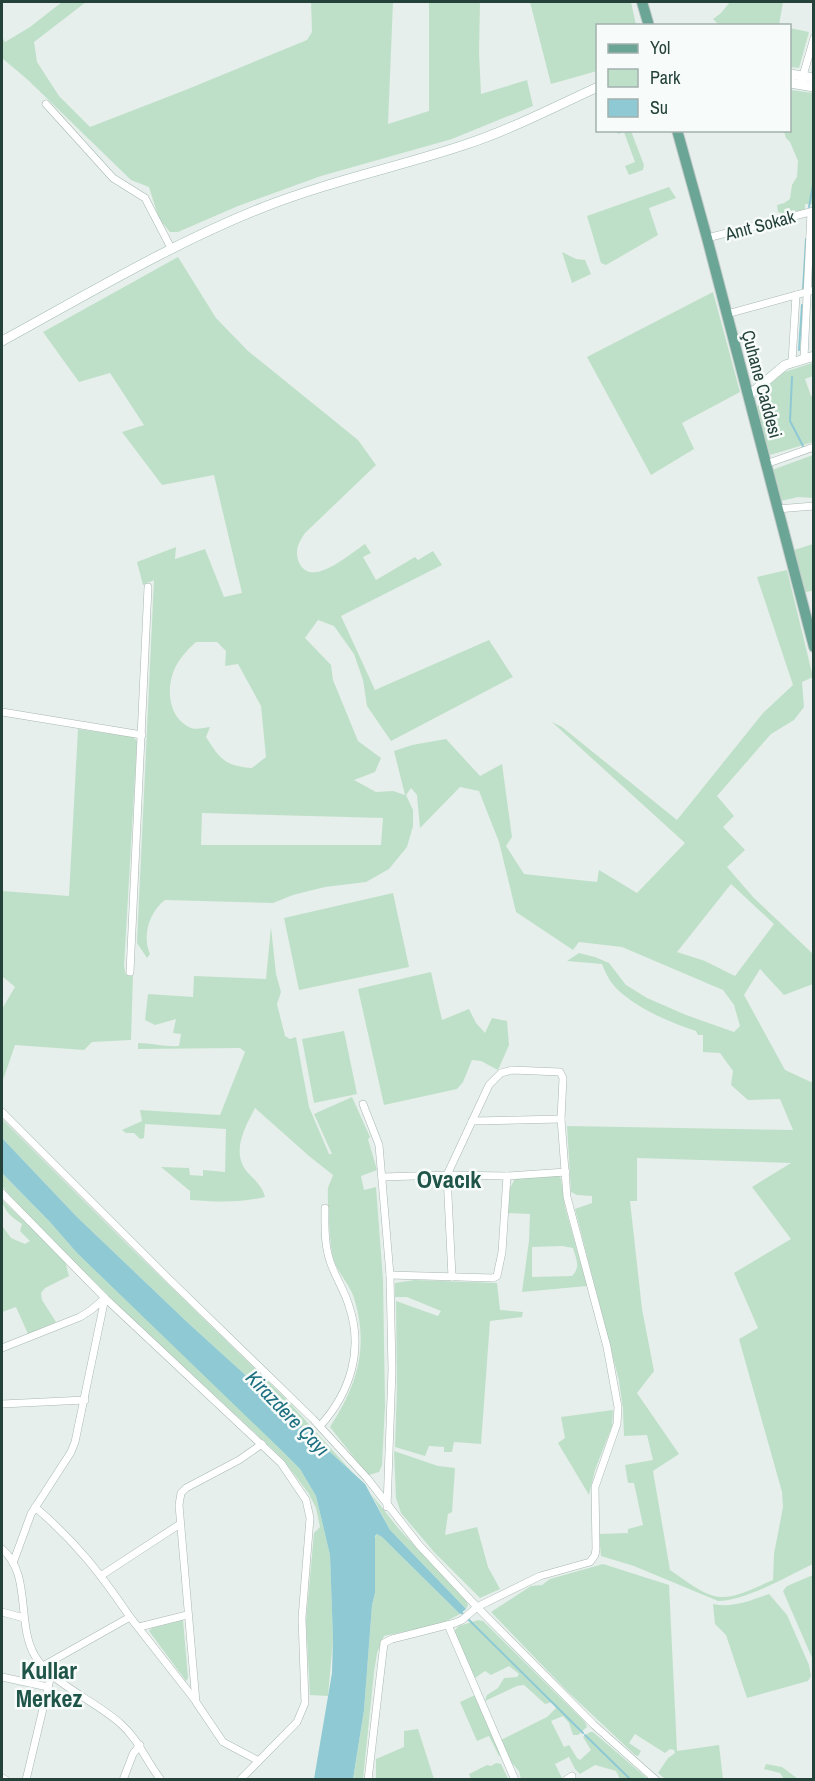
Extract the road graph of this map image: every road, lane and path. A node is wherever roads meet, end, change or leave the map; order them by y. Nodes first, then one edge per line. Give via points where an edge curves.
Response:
1 (642, 2) edge
2 (648, 24) edge
3 (813, 38) edge
4 (791, 75) edge
5 (813, 78) edge
6 (802, 80) junction
7 (791, 83) edge
8 (596, 87) edge
9 (813, 87) edge
10 (46, 104) dead end
11 (678, 132) edge
12 (812, 211) edge
13 (707, 238) junction
14 (171, 248) junction
15 (810, 291) edge
16 (796, 295) junction
17 (727, 314) junction
18 (2, 341) edge
19 (809, 357) edge
20 (792, 362) junction
21 (748, 396) junction
22 (813, 447) edge
23 (766, 464) junction
24 (813, 506) edge
25 (777, 509) junction
26 (148, 587) dead end
27 (813, 647) edge
28 (2, 712) edge
29 (142, 735) junction
30 (129, 972) dead end
31 (363, 1104) dead end
32 (2, 1112) edge
33 (561, 1119) junction
34 (472, 1121) junction
35 (566, 1172) junction
36 (447, 1175) junction
37 (507, 1176) junction
38 (382, 1177) junction
39 (2, 1193) edge
40 (325, 1208) dead end
41 (390, 1275) junction
42 (452, 1277) junction
43 (105, 1298) junction
44 (2, 1348) edge
45 (85, 1400) junction
46 (2, 1404) edge
47 (320, 1426) junction
48 (262, 1444) junction
49 (35, 1507) junction
50 (387, 1507) junction
51 (180, 1524) junction
52 (2, 1549) edge
53 (13, 1563) junction
54 (102, 1575) junction
55 (475, 1610) junction
56 (2, 1612) edge
57 (188, 1615) junction
58 (130, 1617) junction
59 (24, 1618) junction
60 (448, 1626) junction
61 (139, 1627) junction
62 (43, 1666) junction
63 (51, 1675) junction
64 (2, 1677) edge
65 (48, 1687) junction
66 (196, 1702) junction
67 (140, 1745) junction
68 (257, 1760) junction
69 (2, 1778) edge
70 (6, 1779) edge
71 (26, 1779) edge
72 (123, 1779) edge
73 (161, 1779) edge
74 (240, 1779) edge
75 (368, 1779) edge
76 (515, 1779) edge
77 (656, 1779) edge

1 - 2 main road
3 - 6 street
4 - 6 main road
5 - 6 main road
6 - 7 main road
6 - 9 main road
8 - 14 main road via 489,136 346,178 239,217
10 - 14 street via 113,178 145,198
11 - 13 main road, Çuhane Caddesi
12 - 13 street, Anıt Sokak
12 - 15 street
13 - 17 main road, Çuhane Caddesi
14 - 18 main road
15 - 16 street
15 - 19 street
16 - 17 street
16 - 20 street
17 - 21 main road, Çuhane Caddesi
19 - 20 main road
20 - 21 main road
21 - 23 main road, Çuhane Caddesi
22 - 23 street
23 - 25 main road, Çuhane Caddesi
24 - 25 street
25 - 27 main road, Çuhane Caddesi
26 - 29 street
28 - 29 street
29 - 30 street
31 - 38 street via 379,1145
32 - 47 street
33 - 34 street
33 - 34 street via 560,1072 512,1070 493,1080
33 - 35 street
34 - 36 street
35 - 37 street
35 - 55 street via 567,1197 608,1347 618,1407 595,1487 595,1555 590,1562 540,1576
36 - 37 street
36 - 38 street
36 - 42 street
37 - 42 street via 497,1276
38 - 41 street
39 - 43 street
40 - 47 street via 327,1254 349,1305 355,1353 347,1386
41 - 42 street
41 - 50 street via 392,1370
43 - 44 street via 80,1317
43 - 45 street
43 - 48 street
45 - 46 street
45 - 49 street via 71,1452
47 - 50 street via 367,1478
48 - 51 street via 183,1490
48 - 68 street via 295,1482 306,1500 310,1518 302,1618 305,1703 297,1722
49 - 53 street
49 - 54 street
50 - 55 street
51 - 54 street
51 - 57 street
52 - 53 street
53 - 59 street
54 - 58 street
55 - 60 street
55 - 77 street
56 - 59 street
57 - 61 street
57 - 66 street
58 - 61 street
58 - 62 street
59 - 62 street via 29,1642
60 - 75 street via 384,1643
60 - 76 street
61 - 66 street
62 - 63 street
63 - 65 street
63 - 67 street via 107,1712
64 - 65 street
65 - 71 street
66 - 68 street via 223,1742
67 - 72 street
67 - 73 street
68 - 74 street
69 - 70 street

